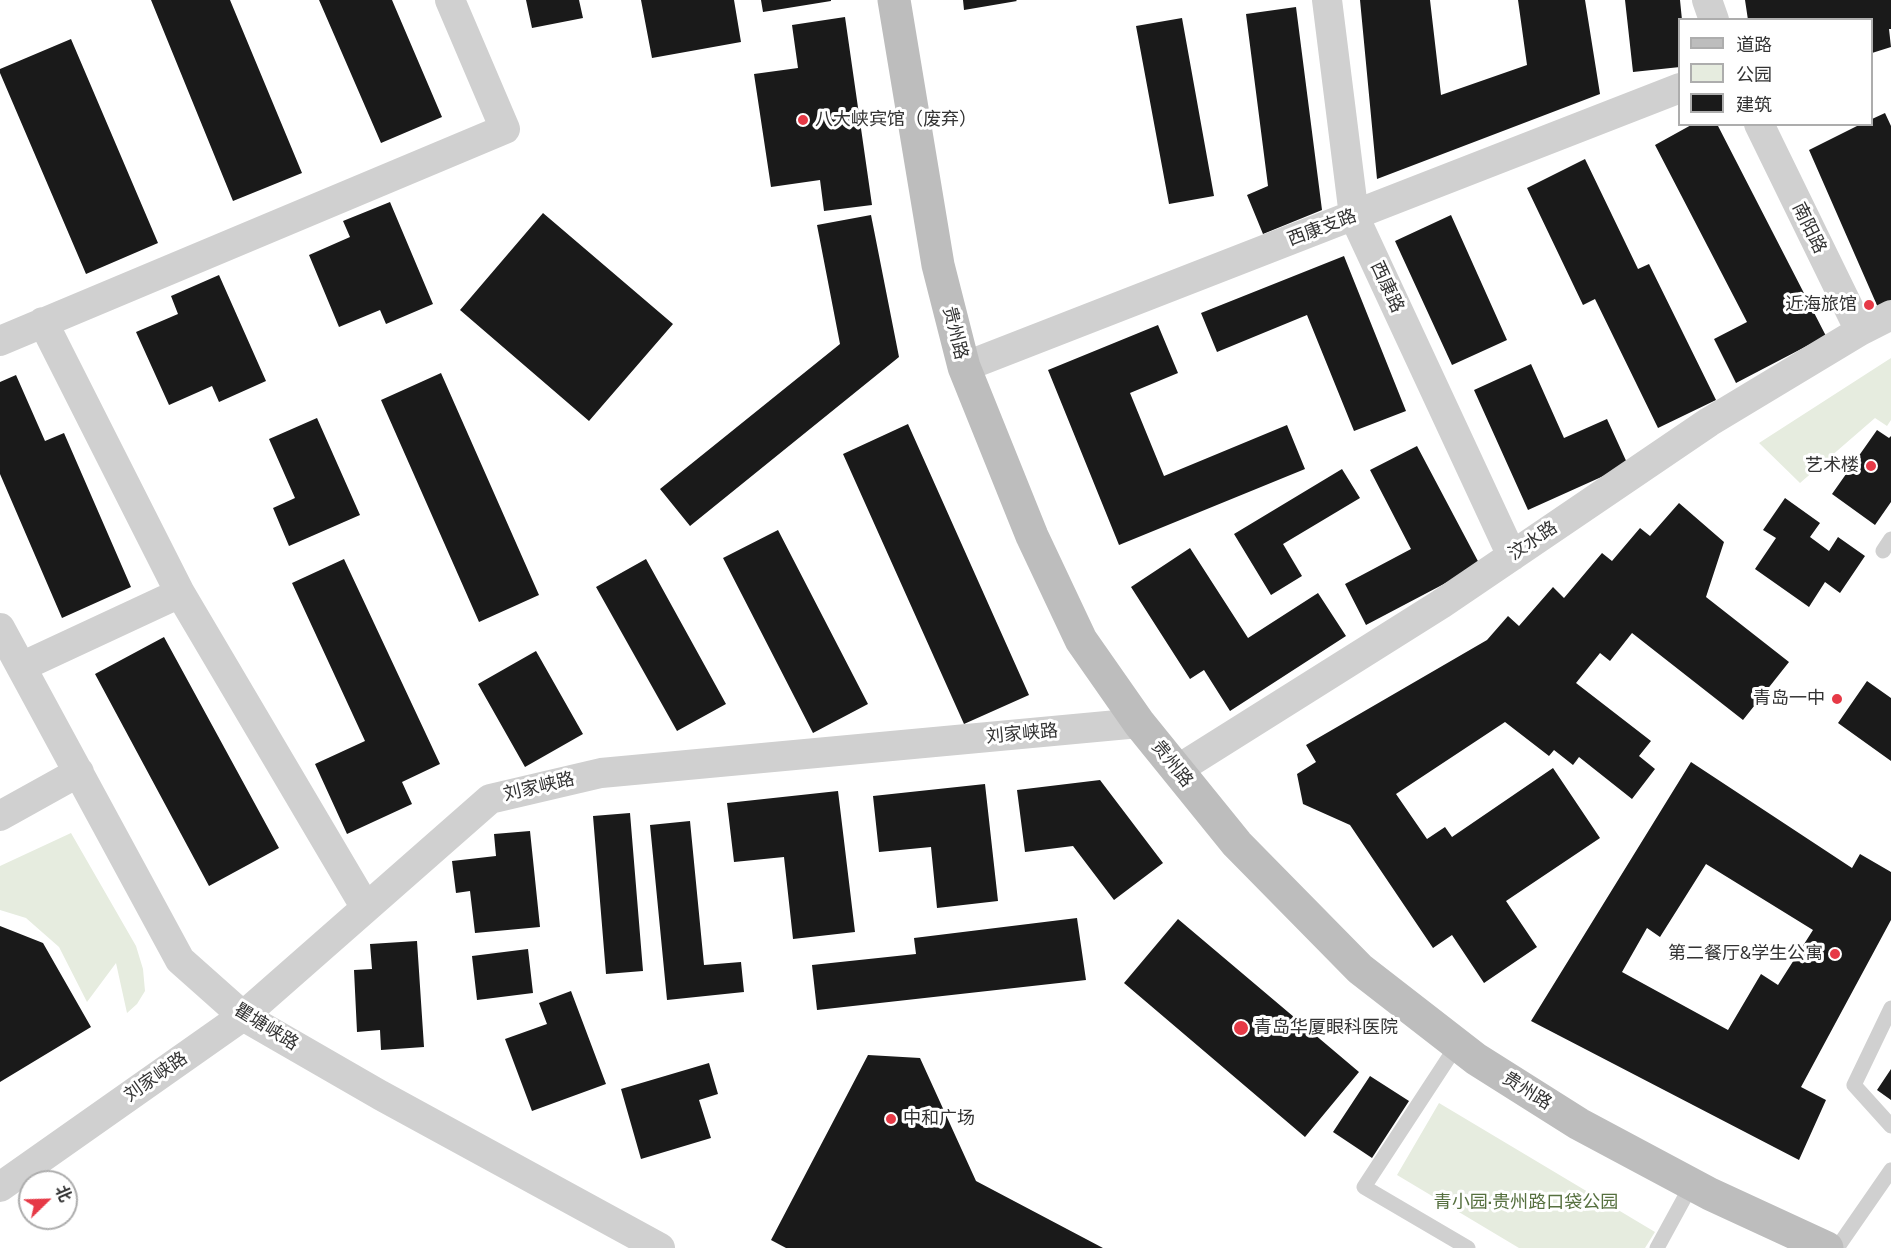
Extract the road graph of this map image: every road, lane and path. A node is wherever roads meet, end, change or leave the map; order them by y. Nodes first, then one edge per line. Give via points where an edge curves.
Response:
1 (450, 0) edge
2 (894, 0) edge
3 (1327, 0) edge
4 (1707, 0) edge
5 (1713, 18) edge
6 (1678, 89) edge
7 (1760, 126) edge
8 (1354, 216) junction
9 (1891, 315) edge
10 (43, 322) junction
11 (1860, 331) junction
12 (0, 341) edge
13 (964, 367) junction
14 (1512, 556) junction
15 (180, 593) junction
16 (0, 628) edge
17 (21, 667) junction
18 (1139, 723) junction
19 (1177, 770) junction
20 (79, 772) junction
21 (0, 816) edge
22 (366, 908) junction
23 (1891, 1008) edge
24 (243, 1016) junction
25 (1457, 1045) junction
26 (1891, 1126) edge
27 (1891, 1170) edge
28 (1692, 1184) junction
29 (0, 1186) edge
30 (660, 1248) edge
31 (1468, 1248) edge
32 (1657, 1248) edge
33 (1827, 1248) edge
34 (1837, 1248) edge

1 - 10 street via 505,129
2 - 13 main road, 贵州路 via 938,266
3 - 8 street, 西康路
4 - 5 street
6 - 8 street, 西康支路
7 - 11 street, 南阳路
8 - 13 street, 西康支路
8 - 14 street, 西康路
9 - 11 street, 汶水路
10 - 12 street
10 - 15 street
11 - 14 street, 汶水路 via 1709,422
13 - 18 main road, 贵州路 via 1032,536 1081,640
14 - 19 street, 汶水路
15 - 17 street
15 - 22 street
16 - 17 street, 瞿塘峡路
17 - 20 street, 瞿塘峡路
18 - 19 main road, 贵州路
18 - 22 street, 刘家峡路 via 601,773 490,799
19 - 25 main road, 贵州路 via 1237,844 1360,969
20 - 21 street
20 - 24 street, 瞿塘峡路 via 180,960
22 - 24 street, 刘家峡路
23 - 26 lane via 1854,1085
24 - 29 street, 刘家峡路
24 - 30 street, 瞿塘峡路
25 - 28 main road, 贵州路 via 1579,1124
25 - 31 lane via 1364,1187
27 - 34 lane
28 - 32 lane
28 - 33 main road, 贵州路

